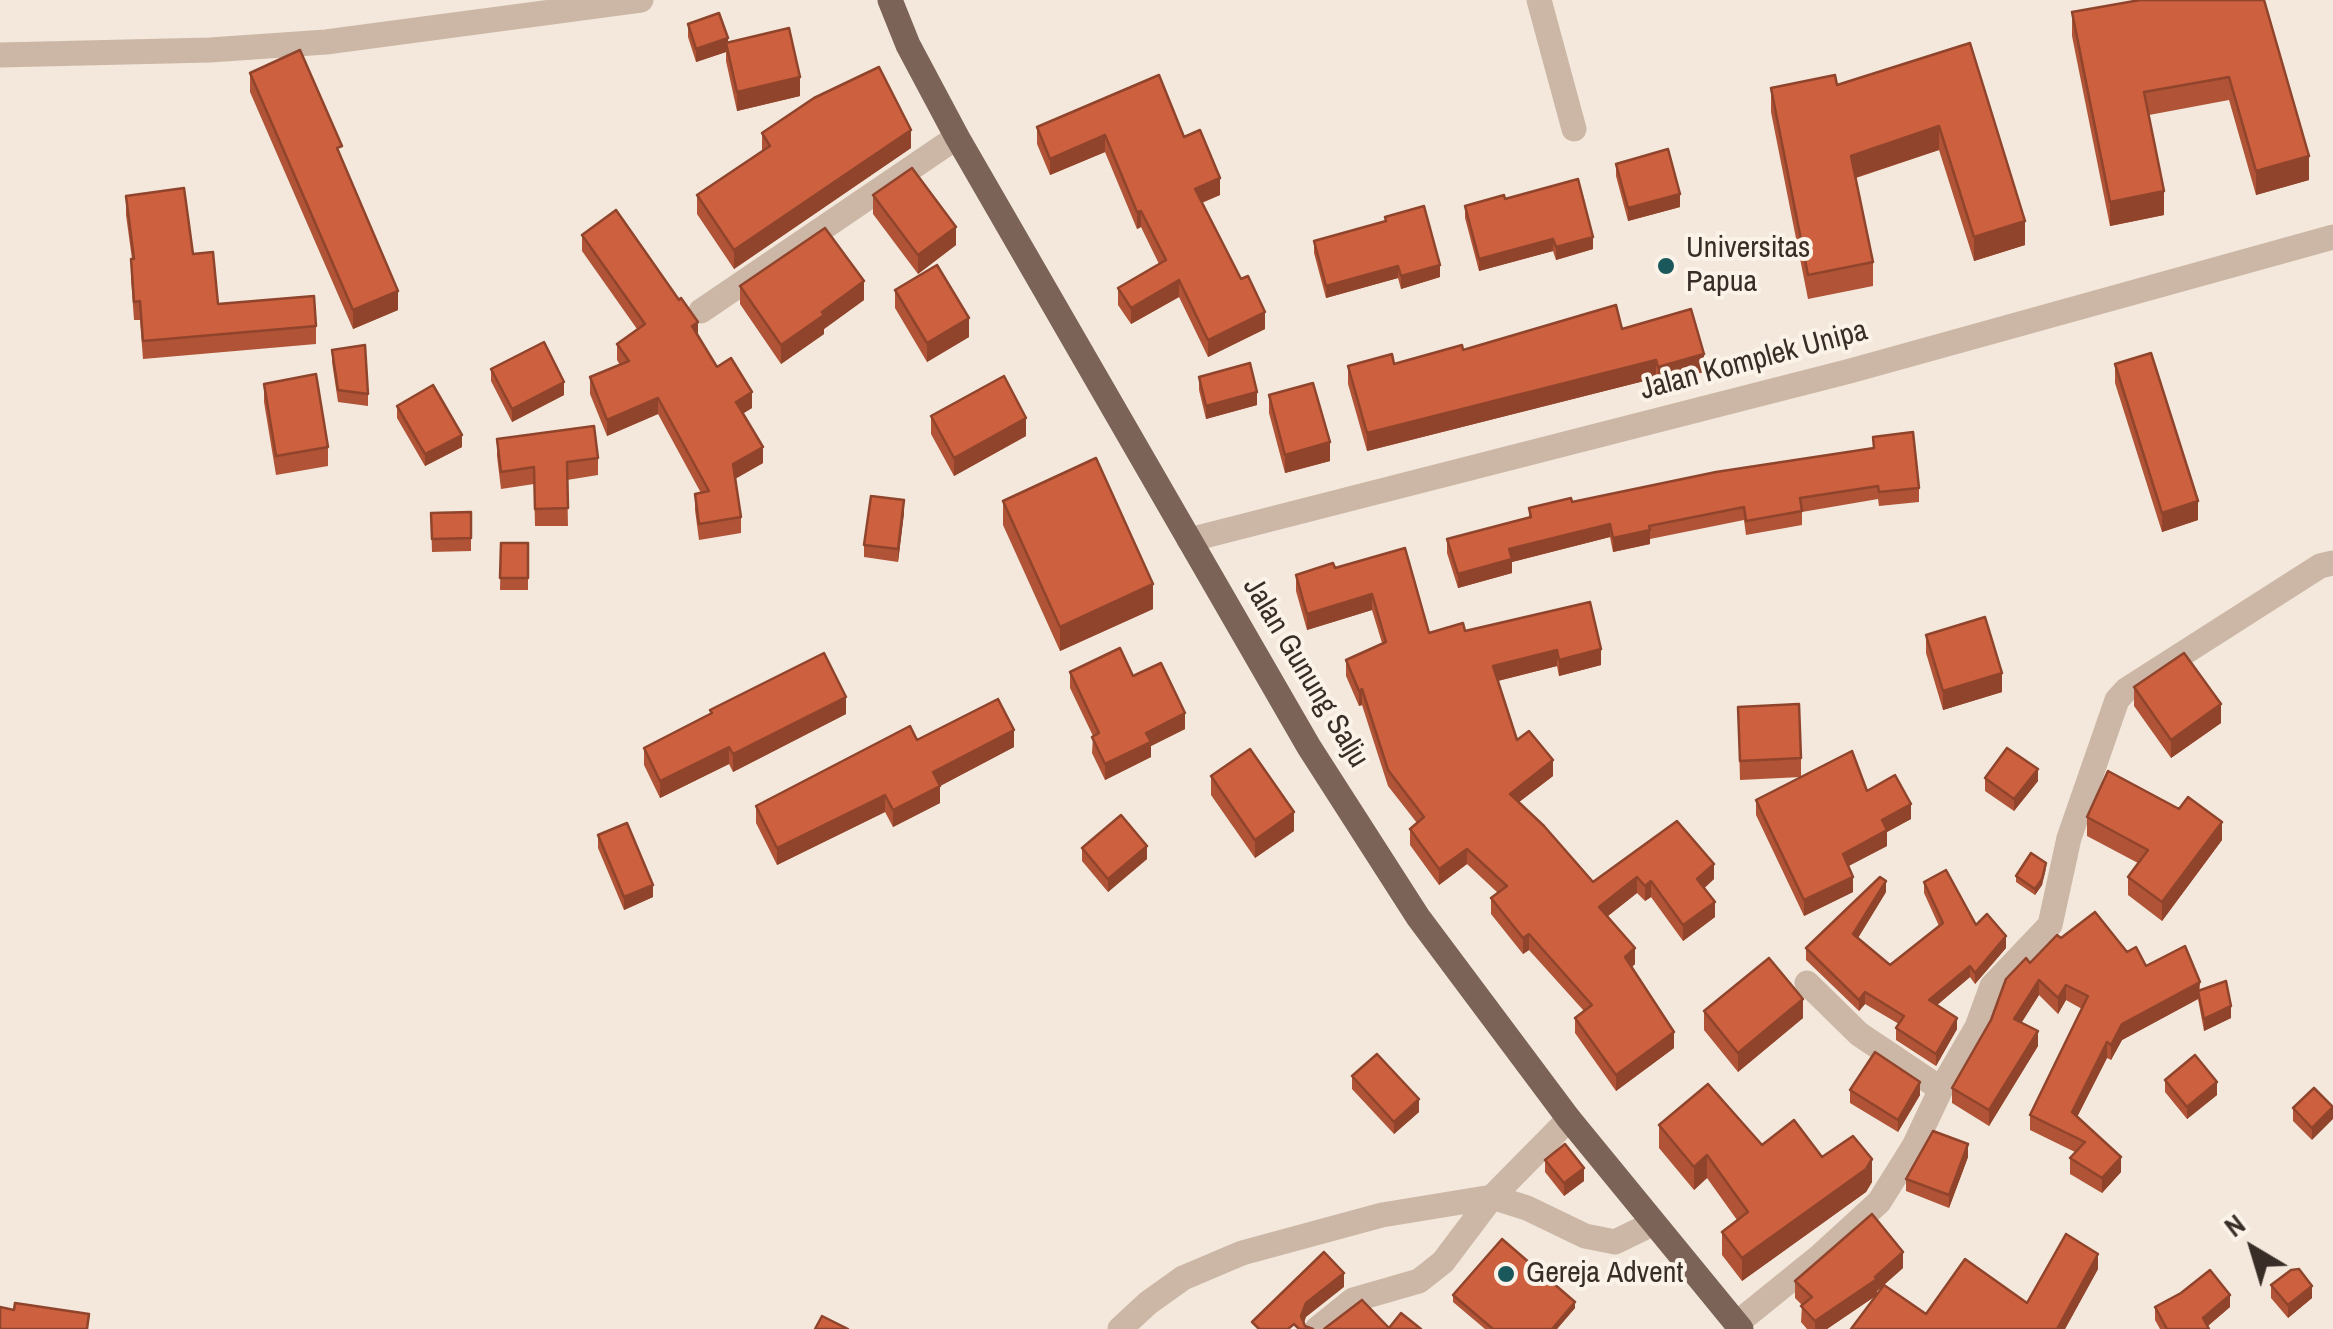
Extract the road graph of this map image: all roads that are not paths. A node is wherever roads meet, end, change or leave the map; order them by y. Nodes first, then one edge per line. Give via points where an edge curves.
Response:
1 (641, 0) edge
2 (890, 0) edge
3 (1539, 0) edge
4 (0, 56) edge
5 (1574, 129) dead end
6 (957, 137) junction
7 (2333, 237) edge
8 (700, 312) dead end
9 (1188, 540) junction
10 (2333, 563) edge
11 (1806, 983) dead end
12 (1941, 1089) junction
13 (1568, 1119) junction
14 (1492, 1197) junction
15 (1654, 1223) junction
16 (1738, 1326) edge
17 (1120, 1329) edge
18 (1317, 1329) edge

1 - 4 street via 326,42
2 - 6 main road, Jalan Gunung Salju
3 - 5 street
6 - 8 street
6 - 9 main road, Jalan Gunung Salju
7 - 9 street, Jalan Komplek Unipa via 1850,370
9 - 13 main road, Jalan Gunung Salju via 1418,917
10 - 12 street via 2117,700 2069,838 2050,926 1992,986 1977,1028
11 - 12 street via 1859,1034
12 - 16 street via 1878,1202
13 - 14 street
13 - 15 main road, Jalan Gunung Salju
14 - 15 street via 1615,1242
14 - 17 street via 1382,1215 1242,1254 1183,1278
14 - 18 street via 1443,1262 1419,1280 1352,1300
15 - 16 main road, Jalan Gunung Salju

